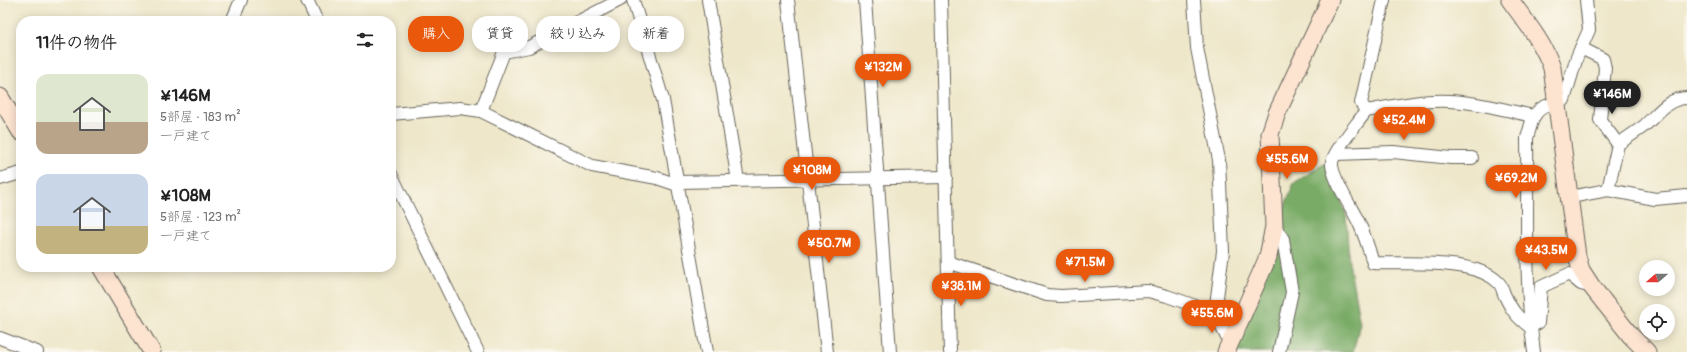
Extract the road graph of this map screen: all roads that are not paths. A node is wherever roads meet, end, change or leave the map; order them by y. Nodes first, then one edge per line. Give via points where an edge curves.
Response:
1 (241, 0) edge
2 (307, 0) edge
3 (620, 0) edge
4 (633, 0) edge
5 (708, 0) edge
6 (788, 0) edge
7 (865, 0) edge
8 (941, 0) edge
9 (1194, 0) edge
10 (1330, 0) edge
11 (1384, 0) edge
12 (1510, 0) edge
13 (1586, 0) edge
14 (234, 16) edge
15 (315, 16) edge
16 (1581, 48) junction
17 (0, 97) edge
18 (1687, 98) edge
19 (1558, 104) junction
20 (481, 111) junction
21 (1366, 111) junction
22 (396, 114) edge
23 (1533, 116) junction
24 (16, 124) edge
25 (1618, 144) junction
26 (1336, 154) junction
27 (1472, 158) dead end
28 (16, 174) edge
29 (946, 176) junction
30 (878, 178) junction
31 (0, 179) edge
32 (1528, 179) junction
33 (808, 180) junction
34 (738, 181) junction
35 (1493, 182) dead end
36 (396, 184) edge
37 (678, 184) junction
38 (1608, 190) junction
39 (1687, 196) edge
40 (1570, 197) junction
41 (1274, 226) junction
42 (948, 262) junction
43 (104, 272) edge
44 (1592, 287) junction
45 (1215, 313) junction
46 (1530, 327) junction
47 (0, 338) edge
48 (1228, 348) edge
49 (37, 352) edge
50 (152, 352) edge
51 (478, 352) edge
52 (707, 352) edge
53 (827, 352) edge
54 (890, 352) edge
55 (950, 352) edge
56 (1279, 352) edge
57 (1534, 352) edge
58 (1647, 352) edge

1 - 14 street
2 - 15 street
3 - 20 street via 529,47 504,52
4 - 37 street via 663,100
5 - 34 street
6 - 33 street
7 - 30 street
8 - 29 street
9 - 45 street via 1197,48 1219,160 1223,251
10 - 41 street via 1270,134
11 - 21 street via 1361,103
12 - 19 street via 1547,52
13 - 16 street via 1589,30
16 - 19 street via 1564,100
16 - 25 street via 1603,59 1605,68 1600,120
17 - 24 street
18 - 25 street via 1666,104 1643,126
19 - 23 street via 1545,106
19 - 40 street
20 - 22 street via 460,108
20 - 37 street via 592,166
21 - 23 street via 1434,101 1474,104
21 - 26 street
23 - 32 street via 1527,138
25 - 38 street
26 - 27 street via 1393,152
26 - 46 street via 1332,162 1338,185 1369,246 1373,263 1462,266 1485,273 1499,283 1518,318
28 - 31 street
29 - 30 street
29 - 42 street
30 - 33 street
30 - 54 street
32 - 35 street
32 - 46 street
33 - 34 street
33 - 53 street
34 - 37 street
36 - 51 street
37 - 52 street
38 - 39 street via 1655,199
38 - 40 street
40 - 44 street via 1577,256 1581,270
41 - 48 street via 1268,257
41 - 56 street via 1283,239 1292,292
42 - 45 street via 1047,295 1148,291
42 - 55 street
43 - 50 street
44 - 46 street via 1581,284 1569,274 1541,287 1538,323
44 - 58 street
45 - 48 street
46 - 57 street
47 - 49 street

